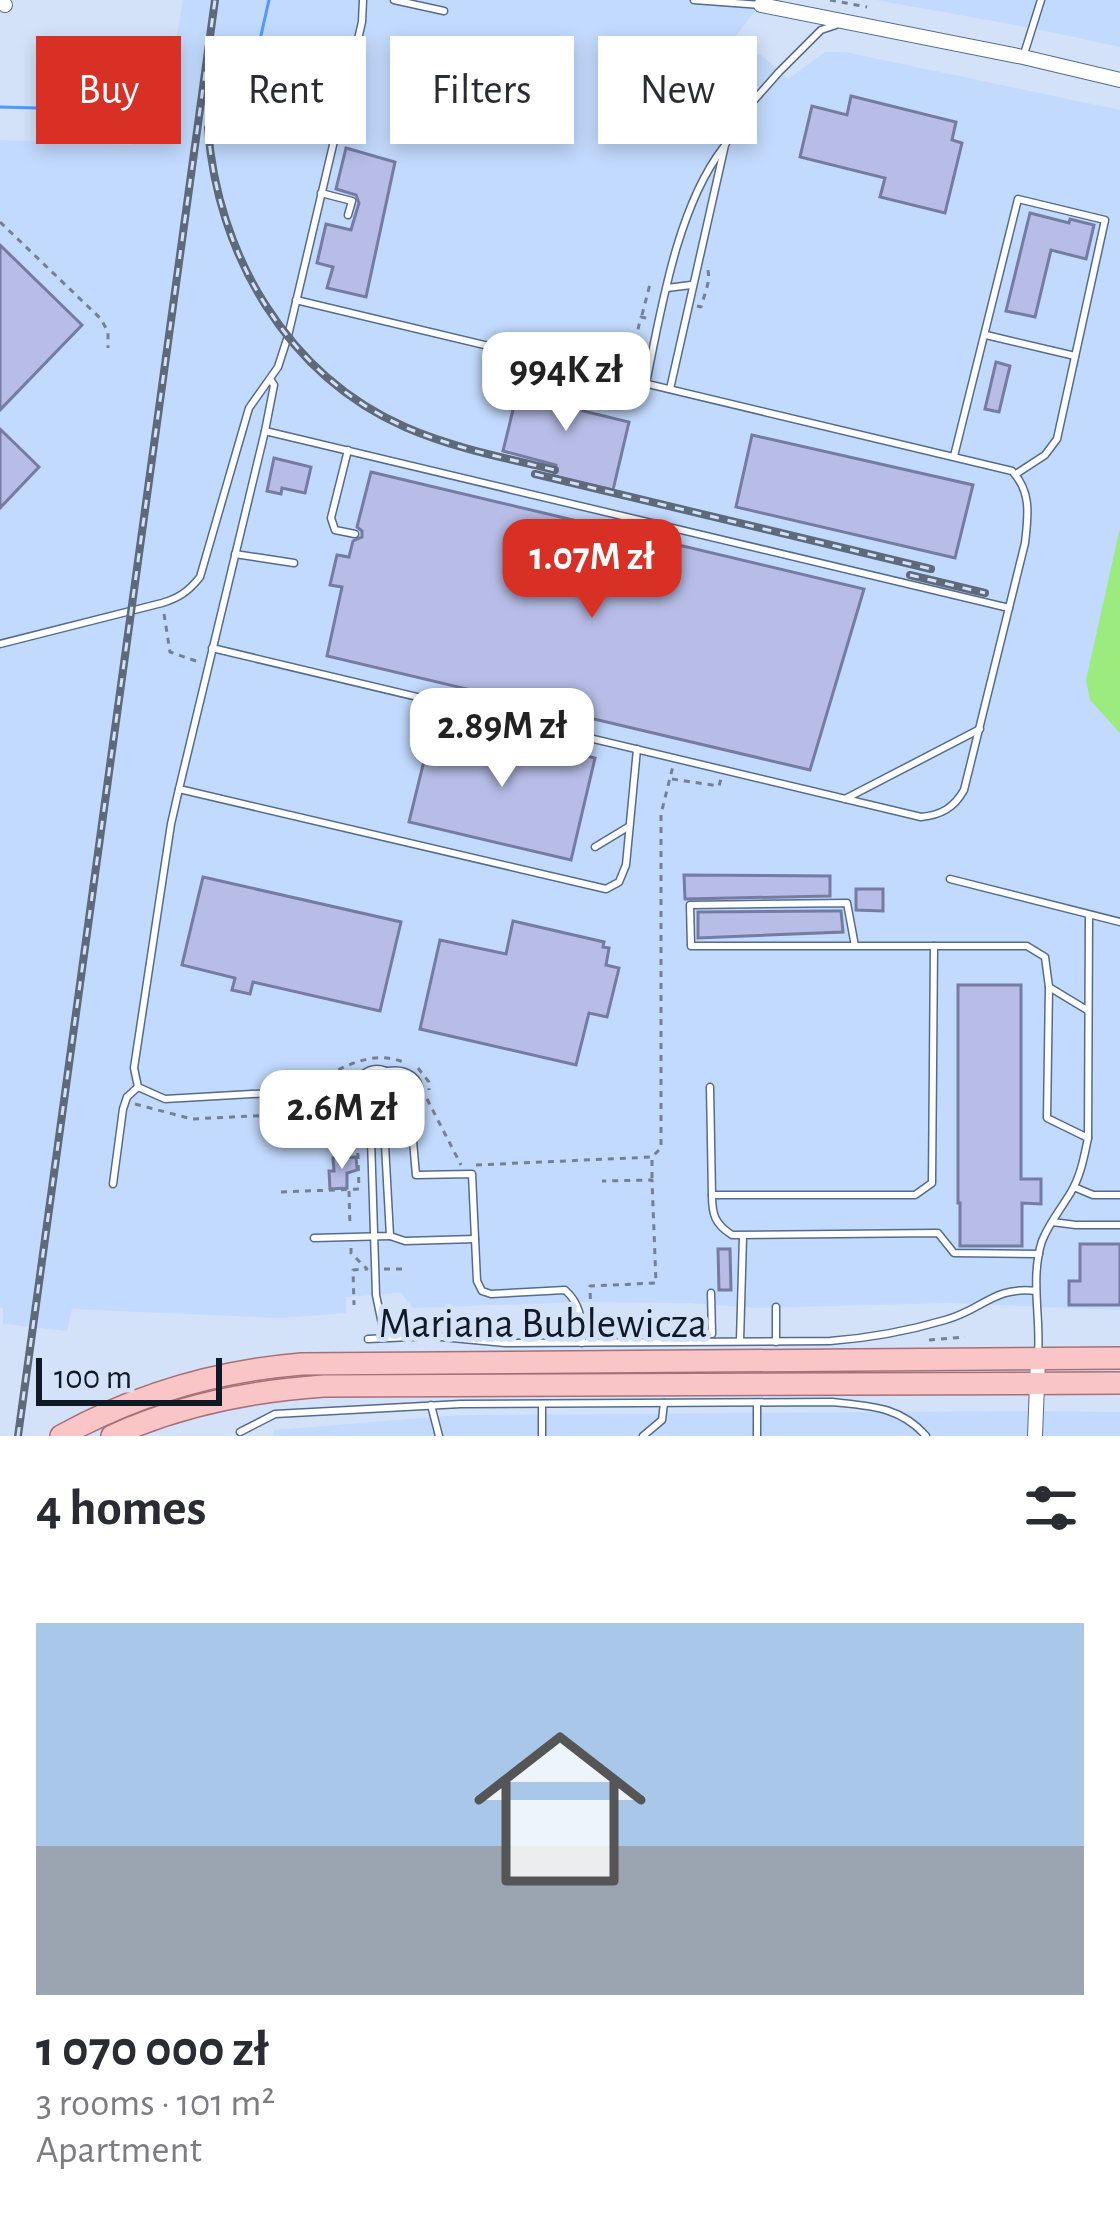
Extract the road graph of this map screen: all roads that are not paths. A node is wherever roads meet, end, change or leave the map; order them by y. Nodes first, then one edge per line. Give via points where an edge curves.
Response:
1 (363, 0) edge
2 (394, 0) edge
3 (694, 0) edge
4 (1041, 0) edge
5 (761, 5) joint
6 (810, 8) edge
7 (444, 11) dead end
8 (843, 22) junction
9 (1023, 57) junction
10 (1120, 80) edge
11 (725, 146) junction
12 (321, 193) junction
13 (348, 215) dead end
14 (691, 285) junction
15 (667, 288) junction
16 (296, 300) junction
17 (986, 335) junction
18 (1075, 356) junction
19 (270, 379) junction
20 (646, 383) junction
21 (670, 389) junction
22 (266, 431) junction
23 (347, 450) junction
24 (954, 456) junction
25 (1016, 475) junction
26 (355, 534) dead end
27 (235, 554) junction
28 (294, 563) dead end
29 (1009, 608) junction
30 (0, 644) edge
31 (212, 647) junction
32 (980, 729) junction
33 (637, 749) junction
34 (179, 789) junction
35 (844, 799) junction
36 (628, 827) junction
37 (595, 847) dead end
38 (950, 879) dead end
39 (1089, 915) junction
40 (1120, 922) edge
41 (855, 946) junction
42 (934, 946) junction
43 (1049, 987) junction
44 (1088, 1011) junction
45 (388, 1071) junction
46 (138, 1087) junction
47 (710, 1087) dead end
48 (357, 1088) junction
49 (386, 1107) junction
50 (410, 1107) junction
51 (370, 1108) junction
52 (1088, 1138) junction
53 (112, 1184) dead end
54 (1074, 1187) junction
55 (712, 1195) junction
56 (1120, 1195) edge
57 (1051, 1222) junction
58 (1120, 1225) edge
59 (373, 1236) junction
60 (390, 1236) junction
61 (742, 1236) junction
62 (314, 1238) dead end
63 (475, 1239) junction
64 (1039, 1254) junction
65 (1036, 1291) junction
66 (711, 1293) dead end
67 (776, 1307) dead end
68 (712, 1334) dead end
69 (394, 1337) junction
70 (368, 1339) dead end
71 (740, 1342) junction
72 (776, 1342) junction
73 (582, 1343) junction
74 (1120, 1358) edge
75 (1038, 1359) junction
76 (1120, 1383) edge
77 (1037, 1385) junction
78 (757, 1402) junction
79 (542, 1403) junction
80 (664, 1403) junction
81 (431, 1405) junction
82 (240, 1432) dead end
83 (61, 1436) edge
84 (112, 1436) edge
85 (439, 1436) edge
86 (542, 1436) edge
87 (643, 1436) edge
88 (757, 1436) edge
89 (926, 1436) edge
90 (1035, 1436) edge

1 - 12 lane
2 - 7 lane
3 - 5 lane
4 - 9 lane
5 - 6 street
6 - 8 street
8 - 9 street
8 - 11 lane via 797,51
9 - 10 street
11 - 14 lane
11 - 15 lane via 707,169
12 - 13 lane via 352,201
12 - 16 lane
14 - 15 lane
14 - 21 lane
15 - 20 lane
16 - 19 lane
16 - 20 lane
17 - 18 lane
17 - 18 lane via 1018,200 1105,220
17 - 24 lane
18 - 25 lane via 1057,439
19 - 22 lane
19 - 30 lane via 249,408 206,563 191,589 162,604
20 - 21 lane
21 - 24 lane
22 - 23 lane
22 - 27 lane
23 - 26 lane via 331,518 335,530
23 - 29 lane
24 - 25 lane
25 - 29 lane via 1028,513
27 - 28 lane
27 - 31 lane
29 - 32 lane
31 - 33 lane
31 - 34 lane
32 - 35 lane
32 - 35 lane via 964,790 946,811 921,818
33 - 35 lane
33 - 36 lane
34 - 36 lane via 606,889 626,865
34 - 46 lane via 134,1068
36 - 37 lane
38 - 39 lane
39 - 40 lane
39 - 44 lane
41 - 41 lane via 847,904 690,905 691,946
41 - 42 lane
42 - 43 lane via 1027,946 1045,957
42 - 55 lane via 932,1183 915,1196
43 - 44 lane
43 - 52 lane via 1047,1118
44 - 52 lane
45 - 48 lane via 368,1071
45 - 49 lane via 398,1089
45 - 50 lane via 409,1072 418,1082
46 - 48 lane via 165,1100
46 - 53 lane via 123,1109
47 - 55 lane
48 - 51 lane
49 - 50 lane
49 - 51 lane
49 - 60 lane
50 - 63 lane via 416,1175 472,1174
51 - 59 lane
52 - 54 lane
54 - 56 lane
54 - 57 lane
55 - 61 lane via 720,1227
57 - 58 lane
57 - 64 lane
59 - 60 lane
59 - 62 lane
59 - 69 lane via 377,1306
60 - 63 lane
61 - 64 lane via 938,1233 954,1253
61 - 71 lane
63 - 73 lane via 482,1291 565,1290 580,1308
64 - 65 lane
65 - 72 lane via 1002,1292 951,1319 872,1337
65 - 75 lane
66 - 68 lane
67 - 72 lane
69 - 70 lane
69 - 73 lane
71 - 72 lane
71 - 73 lane
74 - 75 main road, Mariana Bublewicza
75 - 77 street
75 - 83 main road, Mariana Bublewicza via 302,1364 176,1385
76 - 77 main road, Mariana Bublewicza
77 - 84 main road, Mariana Bublewicza via 324,1386 217,1400
77 - 90 street
78 - 80 lane
78 - 88 lane
78 - 89 lane via 892,1410
79 - 80 lane
79 - 81 lane
79 - 86 lane
80 - 87 lane via 662,1420
81 - 82 lane via 275,1414
81 - 85 lane

